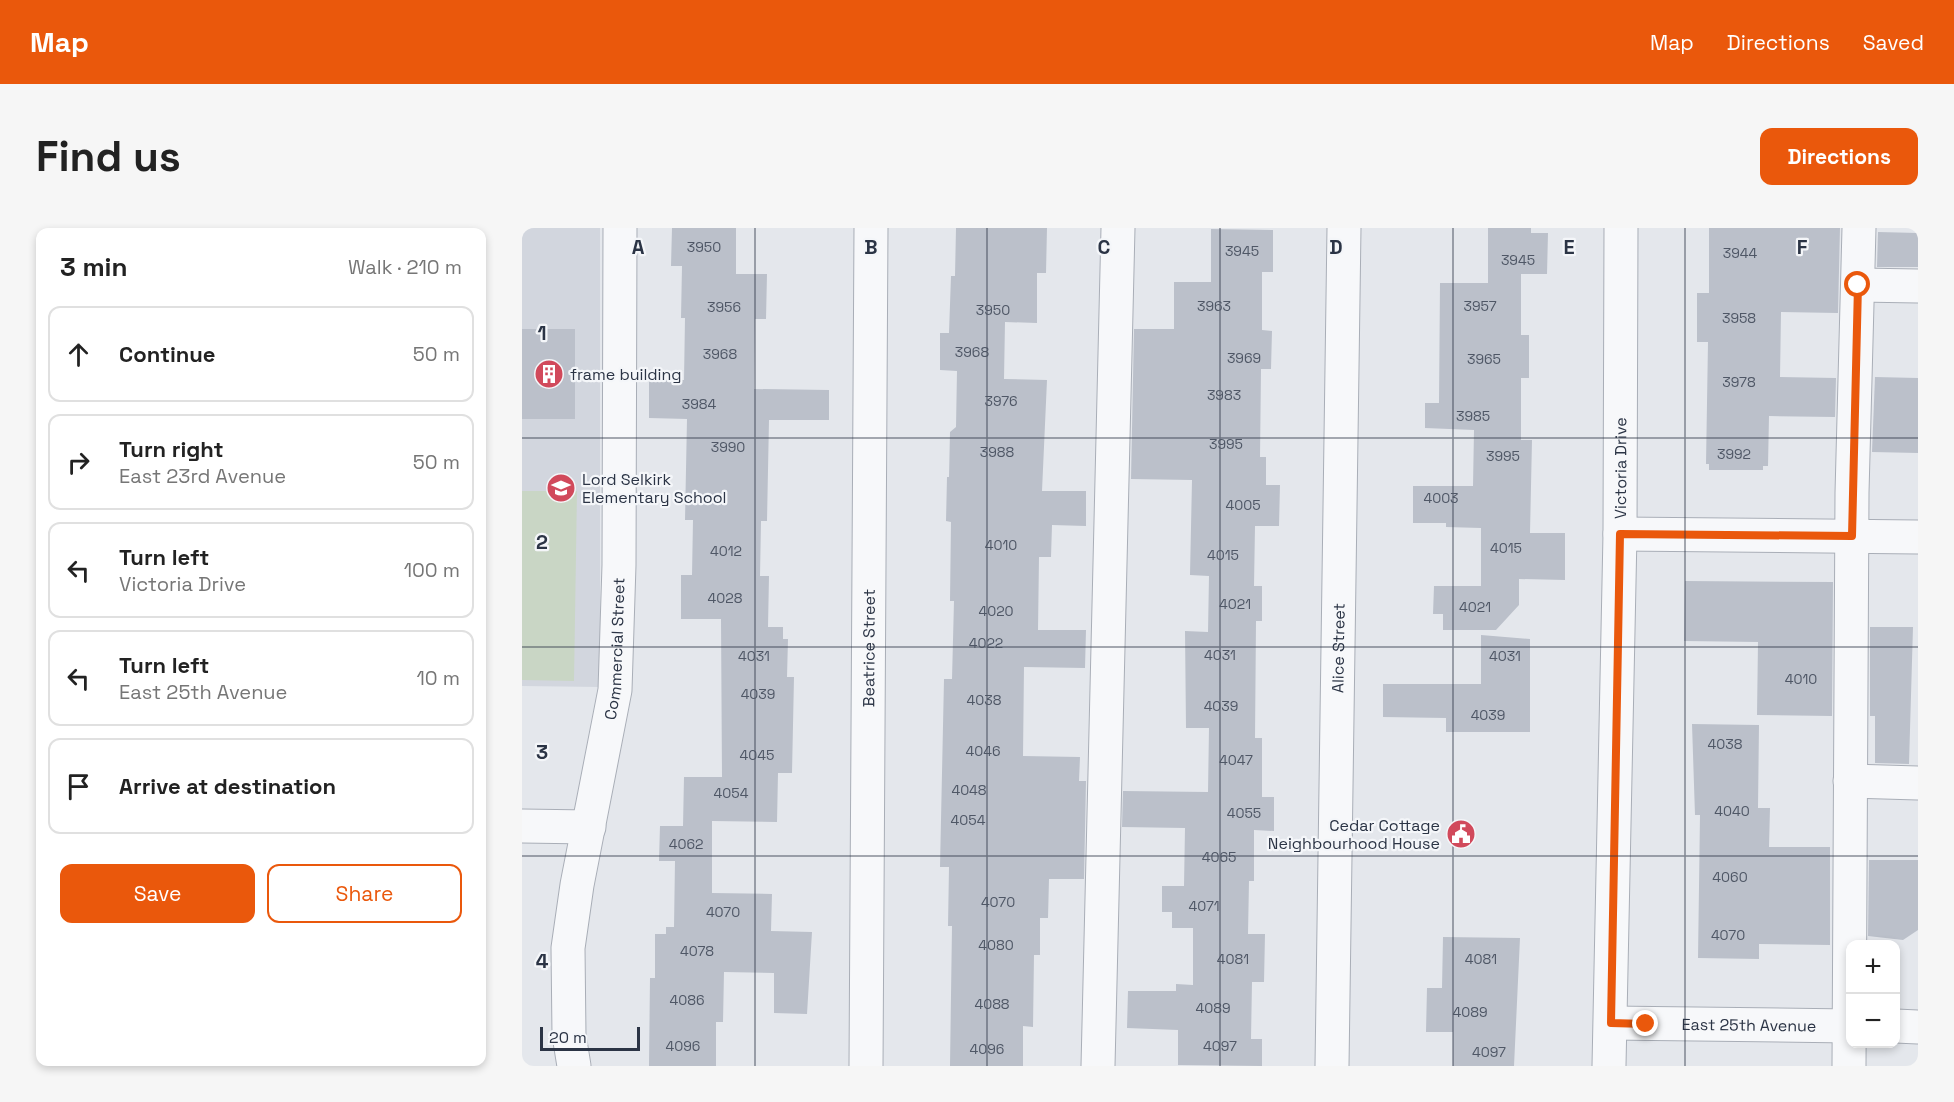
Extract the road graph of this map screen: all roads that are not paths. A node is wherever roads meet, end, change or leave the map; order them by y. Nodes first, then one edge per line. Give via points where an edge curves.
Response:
1 (620, 228) edge
2 (872, 228) edge
3 (1118, 228) edge
4 (1344, 228) edge
5 (1621, 228) edge
6 (1859, 228) edge
7 (1858, 285) junction
8 (1918, 286) edge
9 (1620, 534) junction
10 (1852, 536) junction
11 (1918, 537) edge
12 (1850, 781) junction
13 (1918, 783) edge
14 (522, 826) edge
15 (589, 827) junction
16 (1850, 994) edge
17 (1611, 1023) junction
18 (1846, 1026) edge
19 (1900, 1026) edge
20 (1918, 1026) edge
21 (1849, 1048) edge
22 (574, 1066) edge
23 (866, 1066) edge
24 (1098, 1066) edge
25 (1332, 1066) edge
26 (1610, 1066) edge
27 (1849, 1066) edge

1 - 15 street, Commercial Street via 615,690
2 - 23 street, Beatrice Street
3 - 24 street
4 - 25 street, Alice Street
5 - 9 street, Victoria Drive
6 - 7 street
7 - 8 street
7 - 10 street
9 - 10 street
9 - 17 street, Victoria Drive
10 - 11 street
10 - 12 street
12 - 13 street
12 - 16 street
14 - 15 street
15 - 22 street, Commercial Street via 568,948 569,1035
17 - 18 street, East 25th Avenue
17 - 26 street, Victoria Drive
19 - 20 street
21 - 27 street

